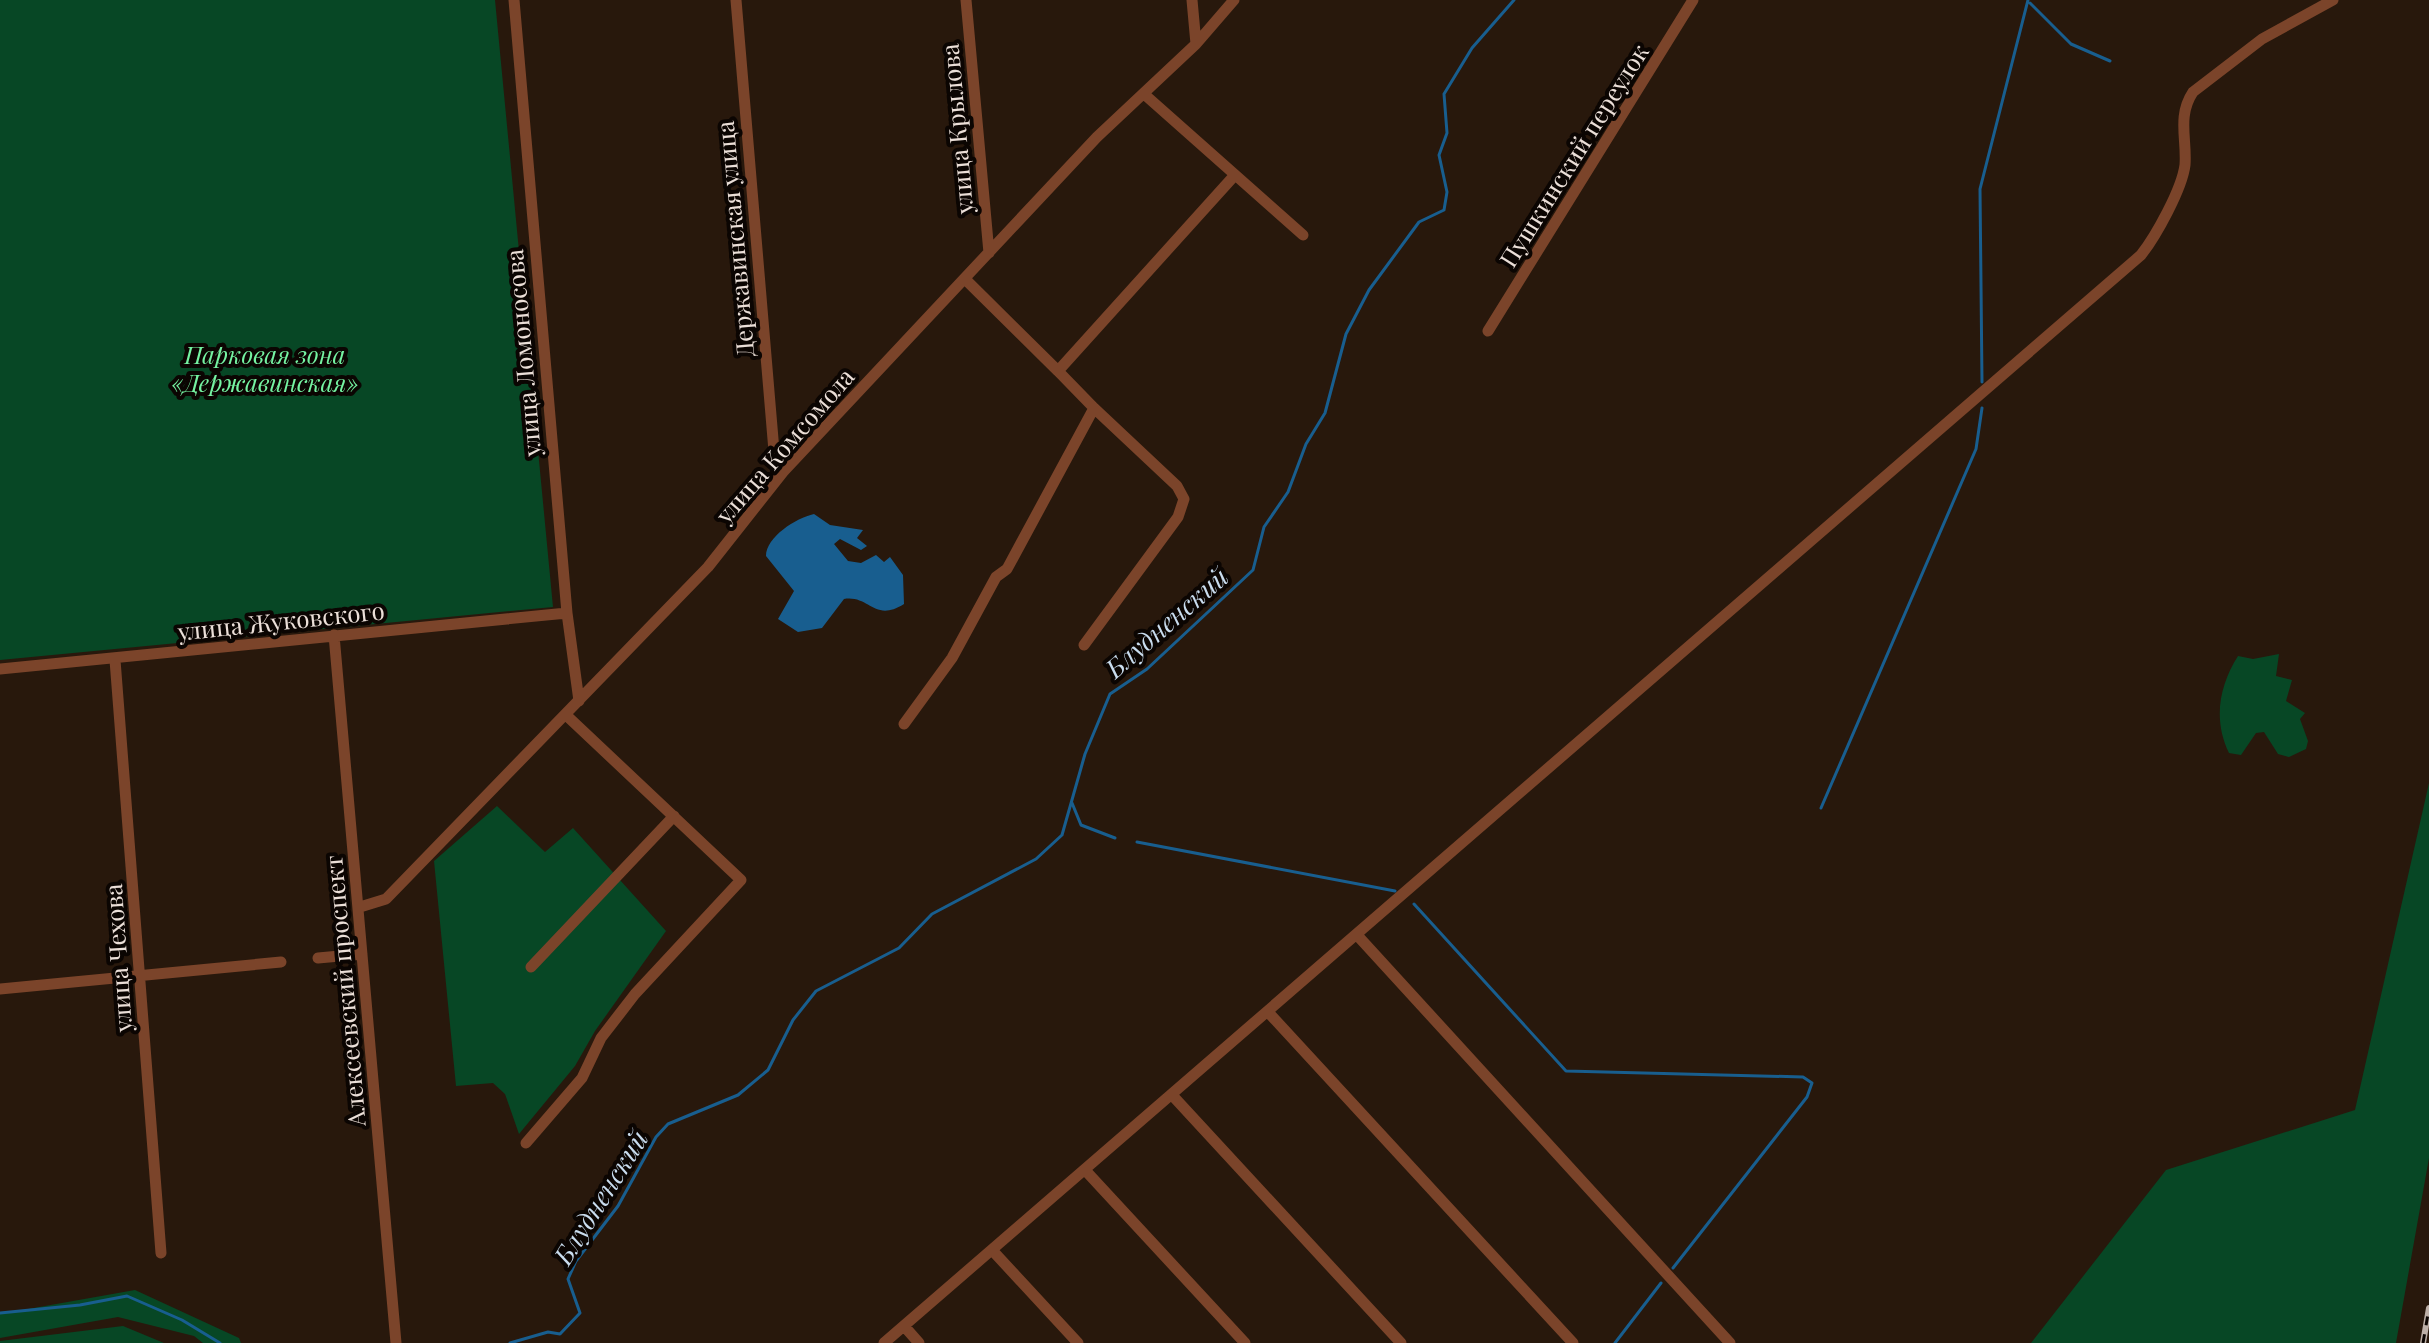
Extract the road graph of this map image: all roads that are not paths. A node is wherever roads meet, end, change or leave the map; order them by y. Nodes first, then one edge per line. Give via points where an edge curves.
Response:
1 (514, 0) edge
2 (736, 0) edge
3 (966, 0) edge
4 (1192, 0) edge
5 (1234, 0) edge
6 (1693, 0) edge
7 (2333, 0) edge
8 (1196, 44) junction
9 (1144, 94) junction
10 (1234, 176) junction
11 (1303, 235) dead end
12 (989, 253) junction
13 (965, 279) junction
14 (1488, 331) dead end
15 (1058, 371) junction
16 (1094, 408) junction
17 (783, 472) junction
18 (567, 613) junction
19 (334, 635) junction
20 (1084, 645) dead end
21 (115, 660) junction
22 (0, 669) edge
23 (579, 701) junction
24 (566, 715) junction
25 (904, 724) dead end
26 (674, 816) junction
27 (360, 907) junction
28 (1357, 935) junction
29 (362, 954) junction
30 (318, 958) dead end
31 (281, 962) dead end
32 (531, 967) dead end
33 (141, 976) junction
34 (0, 989) edge
35 (1268, 1012) junction
36 (1172, 1095) junction
37 (526, 1143) dead end
38 (1085, 1170) junction
39 (992, 1250) junction
40 (161, 1253) dead end
41 (904, 1326) junction
42 (396, 1343) edge
43 (884, 1343) edge
44 (919, 1343) edge
45 (1078, 1343) edge
46 (1245, 1343) edge
47 (1401, 1343) edge
48 (1573, 1343) edge
49 (1730, 1343) edge

1 - 18 street, улица Ломоносова
2 - 17 street, Державинская улица via 774,451
3 - 12 street, улица Крылова
4 - 8 street
5 - 8 street, улица Комсомола
6 - 14 street, Пушкинский переулок
7 - 28 street via 2262,39 2193,92 2185,104 2185,167 2155,238 2141,255
8 - 9 street, улица Комсомола
9 - 10 street
9 - 12 street, улица Комсомола
10 - 11 street
10 - 15 street
12 - 13 street, улица Комсомола
13 - 15 street
13 - 17 street, улица Комсомола
15 - 16 street
16 - 20 street via 1177,486 1184,499 1178,517
16 - 25 street via 1007,569 996,577 952,658
17 - 23 street, улица Комсомола via 708,567
18 - 19 street, улица Жуковского
18 - 23 street, улица Ломоносова
19 - 21 street, улица Жуковского
19 - 27 street, Алексеевский проспект
21 - 22 street, улица Жуковского
21 - 33 street, улица Чехова
23 - 24 street, улица Комсомола
24 - 26 street
24 - 27 street, улица Комсомола via 386,899
26 - 32 street
26 - 37 street via 741,880 635,994 601,1038 582,1078
27 - 29 street, Алексеевский проспект
28 - 35 street
28 - 49 street
29 - 30 street
29 - 42 street, Алексеевский проспект
31 - 33 street
33 - 34 street
33 - 40 street, улица Чехова
35 - 36 street
35 - 48 street
36 - 38 street
36 - 47 street
38 - 39 street
38 - 46 street
39 - 41 street
39 - 45 street
41 - 43 street
41 - 44 street

